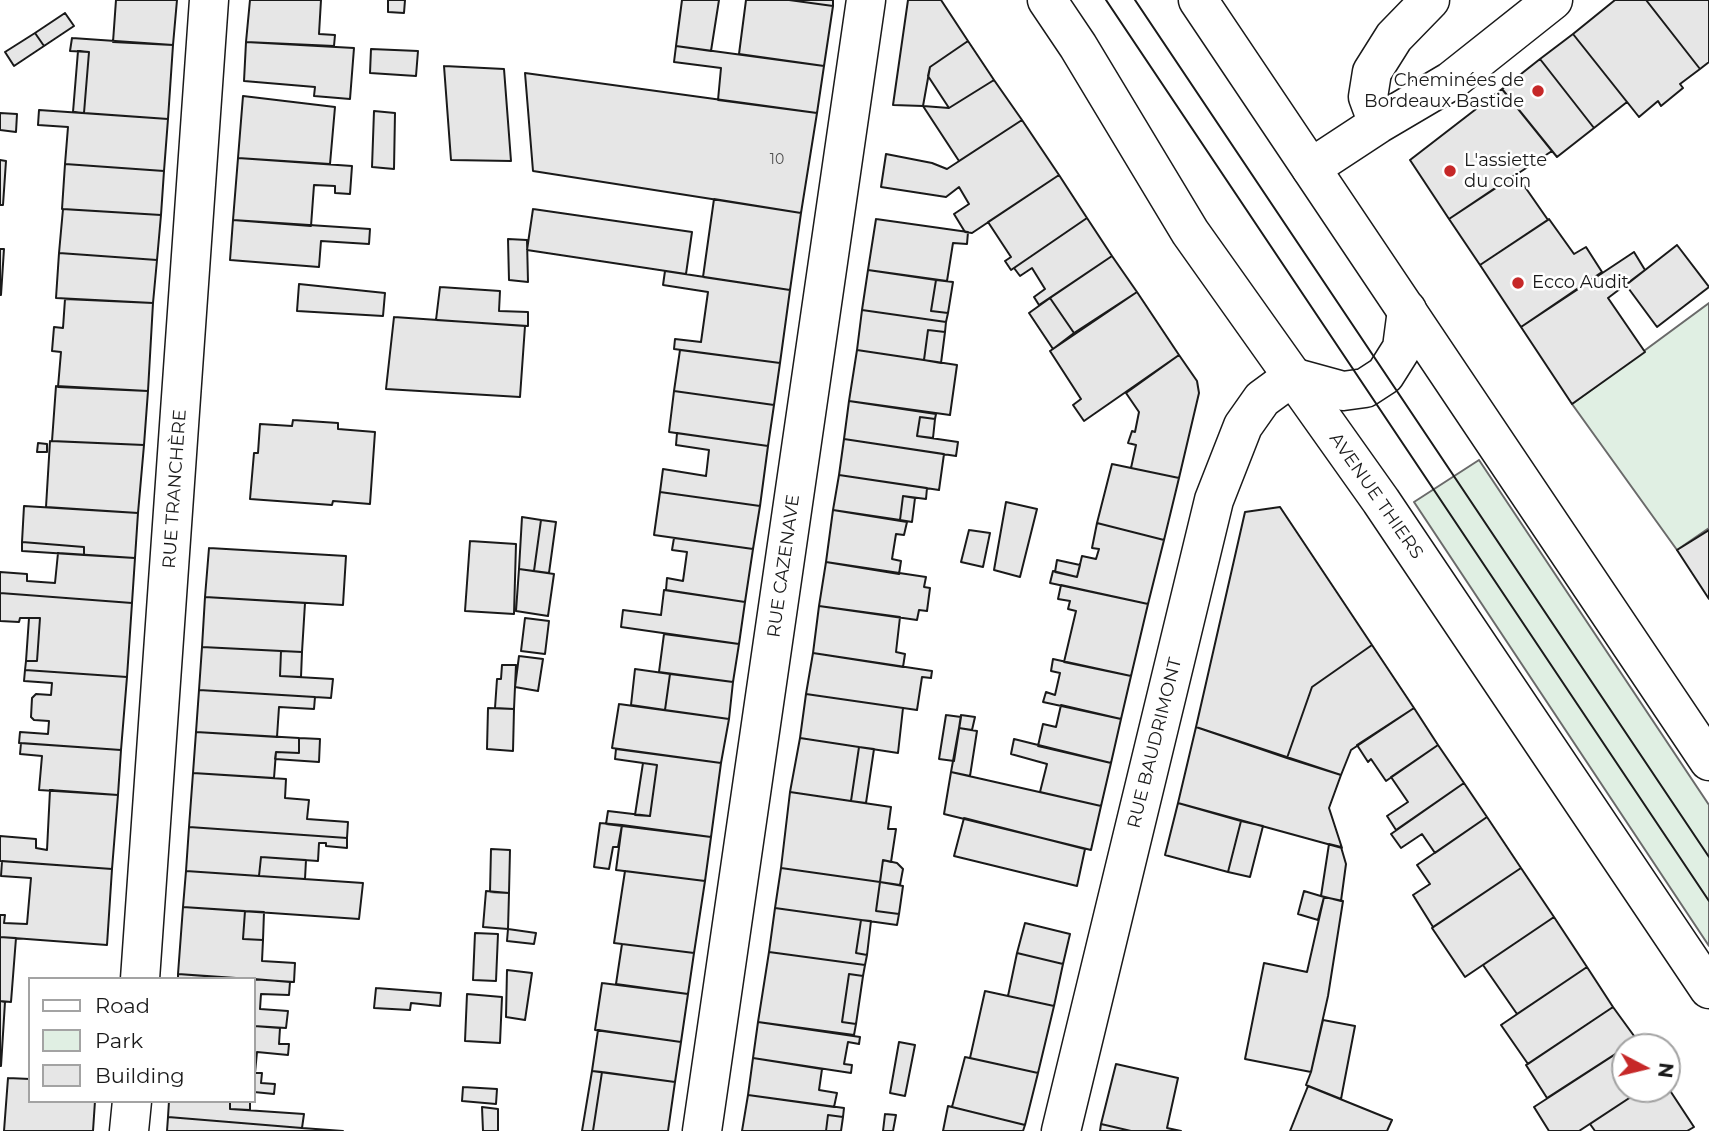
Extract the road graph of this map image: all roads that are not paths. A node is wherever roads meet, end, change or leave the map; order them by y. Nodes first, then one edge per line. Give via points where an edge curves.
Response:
1 (209, 0) edge
2 (866, 0) edge
3 (1047, 0) edge
4 (1198, 0) edge
5 (1430, 0) edge
6 (1553, 0) edge
7 (1378, 124) junction
8 (1311, 168) junction
9 (1406, 310) junction
10 (1292, 377) junction
11 (1709, 761) edge
12 (140, 977) edge
13 (1709, 989) edge
14 (132, 1103) edge
15 (130, 1131) edge
16 (702, 1131) edge
17 (1061, 1131) edge

1 - 12 street, RUE TRANCHÈRE
2 - 16 street, RUE CAZENAVE
3 - 10 street, AVENUE THIERS via 1190,232
4 - 8 street
5 - 7 street via 1394,37 1372,72 1368,97
6 - 7 street via 1451,81
7 - 8 street
8 - 9 street
9 - 10 street via 1402,348 1385,374 1365,388 1343,391
9 - 11 street
10 - 13 street, AVENUE THIERS via 1381,501
10 - 17 street, RUE BAUDRIMONT via 1262,399 1243,426 1214,500
14 - 15 street

